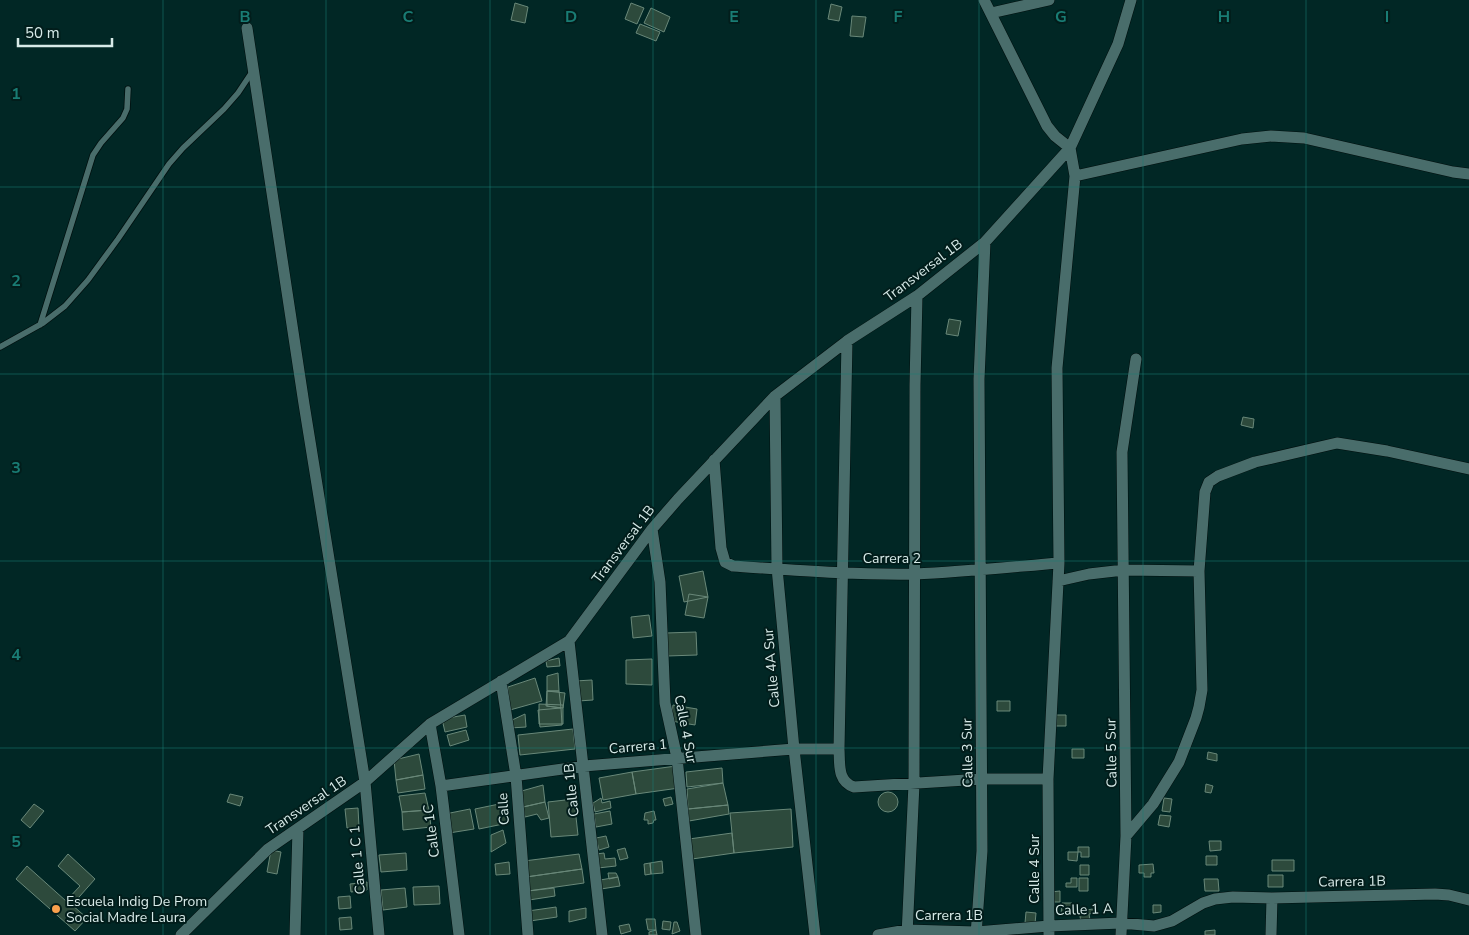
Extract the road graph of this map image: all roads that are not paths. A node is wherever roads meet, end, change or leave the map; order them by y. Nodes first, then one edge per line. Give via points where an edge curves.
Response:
1 (984, 0) edge
2 (1049, 0) edge
3 (1131, 0) edge
4 (991, 13) junction
5 (247, 28) dead end
6 (254, 69) junction
7 (128, 89) dead end
8 (1070, 148) junction
9 (1469, 174) edge
10 (1075, 176) junction
11 (985, 242) junction
12 (917, 296) junction
13 (40, 325) junction
14 (847, 341) junction
15 (0, 347) edge
16 (1136, 359) dead end
17 (775, 396) junction
18 (714, 460) junction
19 (1469, 469) edge
20 (652, 529) junction
21 (1059, 563) junction
22 (777, 568) junction
23 (980, 570) junction
24 (1124, 570) junction
25 (1199, 571) junction
26 (843, 573) junction
27 (914, 574) junction
28 (1058, 581) junction
29 (568, 641) junction
30 (501, 681) junction
31 (430, 724) junction
32 (794, 749) junction
33 (839, 749) junction
34 (677, 758) junction
35 (584, 766) junction
36 (516, 776) junction
37 (982, 779) junction
38 (1048, 779) junction
39 (365, 782) junction
40 (914, 784) junction
41 (441, 786) junction
42 (298, 829) junction
43 (1126, 836) junction
44 (1272, 898) junction
45 (1469, 900) edge
46 (1121, 923) junction
47 (1049, 930) edge
48 (907, 932) edge
49 (976, 933) edge
50 (181, 935) edge
51 (295, 935) edge
52 (379, 935) edge
53 (459, 935) edge
54 (528, 935) edge
55 (602, 935) edge
56 (696, 935) edge
57 (815, 935) edge
58 (878, 935) edge
59 (1121, 935) edge
60 (1271, 935) edge

1 - 4 street
2 - 4 street
3 - 8 street, Transversal 1B via 1118,44
4 - 8 street via 1047,126
5 - 6 street, Calle 1 C 1
6 - 13 lane via 238,94 169,164 88,280 65,306
6 - 39 street, Calle 1 C 1
7 - 13 lane via 123,118 93,155
8 - 10 street, Calle 4 Sur
8 - 11 street, Transversal 1B
9 - 10 street via 1304,138 1271,136 1242,138
10 - 21 street, Calle 4 Sur via 1057,368
11 - 12 street, Transversal 1B
11 - 23 street, Calle 3 Sur via 979,379
12 - 14 street, Transversal 1B
12 - 27 street
13 - 15 lane
14 - 17 street, Transversal 1B
14 - 26 street
16 - 24 street, Calle 5 Sur via 1122,452
17 - 18 street, Transversal 1B
17 - 22 street, Calle 4A Sur
18 - 20 street, Transversal 1B
18 - 22 street, Carrera 2 via 725,562 733,566
19 - 25 street via 1337,444 1255,462 1209,482 1205,492
20 - 29 street, Transversal 1B
20 - 34 street, Calle 4 Sur via 660,582 665,703
21 - 23 street, Carrera 2
21 - 28 street, Calle 4 Sur
22 - 26 street, Carrera 2
22 - 32 street, Calle 4A Sur
23 - 27 street, Carrera 2
23 - 37 street, Calle 3 Sur
24 - 25 street
24 - 28 street
24 - 43 street, Calle 5 Sur
25 - 43 street via 1202,690 1196,718 1179,762 1153,804
26 - 27 street, Carrera 2
26 - 33 street
27 - 40 street
28 - 38 street, Calle 4 Sur
29 - 30 street, Transversal 1B
29 - 35 street, Calle 1B
30 - 31 street, Transversal 1B
30 - 36 street, Calle
31 - 39 street, Transversal 1B
31 - 41 street, Calle 1C
32 - 33 street, Carrera 1
32 - 34 street, Carrera 1
32 - 57 street, Calle 4A Sur
33 - 40 street via 840,775 848,785
34 - 35 street, Carrera 1
34 - 56 street, Calle 4 Sur
35 - 36 street, Carrera 1
35 - 55 street, Calle 1B
36 - 41 street, Carrera 1
36 - 54 street, Calle
37 - 38 street
37 - 40 street
37 - 49 street, Calle 3 Sur via 982,851
38 - 47 street, Calle 4 Sur
39 - 42 street, Transversal 1B
39 - 52 street, Calle 1 C 1
40 - 48 street
41 - 53 street, Calle 1C
42 - 50 street, Transversal 1B via 268,849
42 - 51 street
43 - 46 street, Calle 5 Sur
44 - 45 street, Carrera 1B via 1435,894
44 - 46 street, Carrera 1B via 1215,900 1160,925
44 - 60 street
46 - 47 street, Calle 1 A
46 - 59 street, Calle 5 Sur
47 - 49 street, Carrera 1B
48 - 49 street, Carrera 1B
48 - 58 street, Carrera 1B

